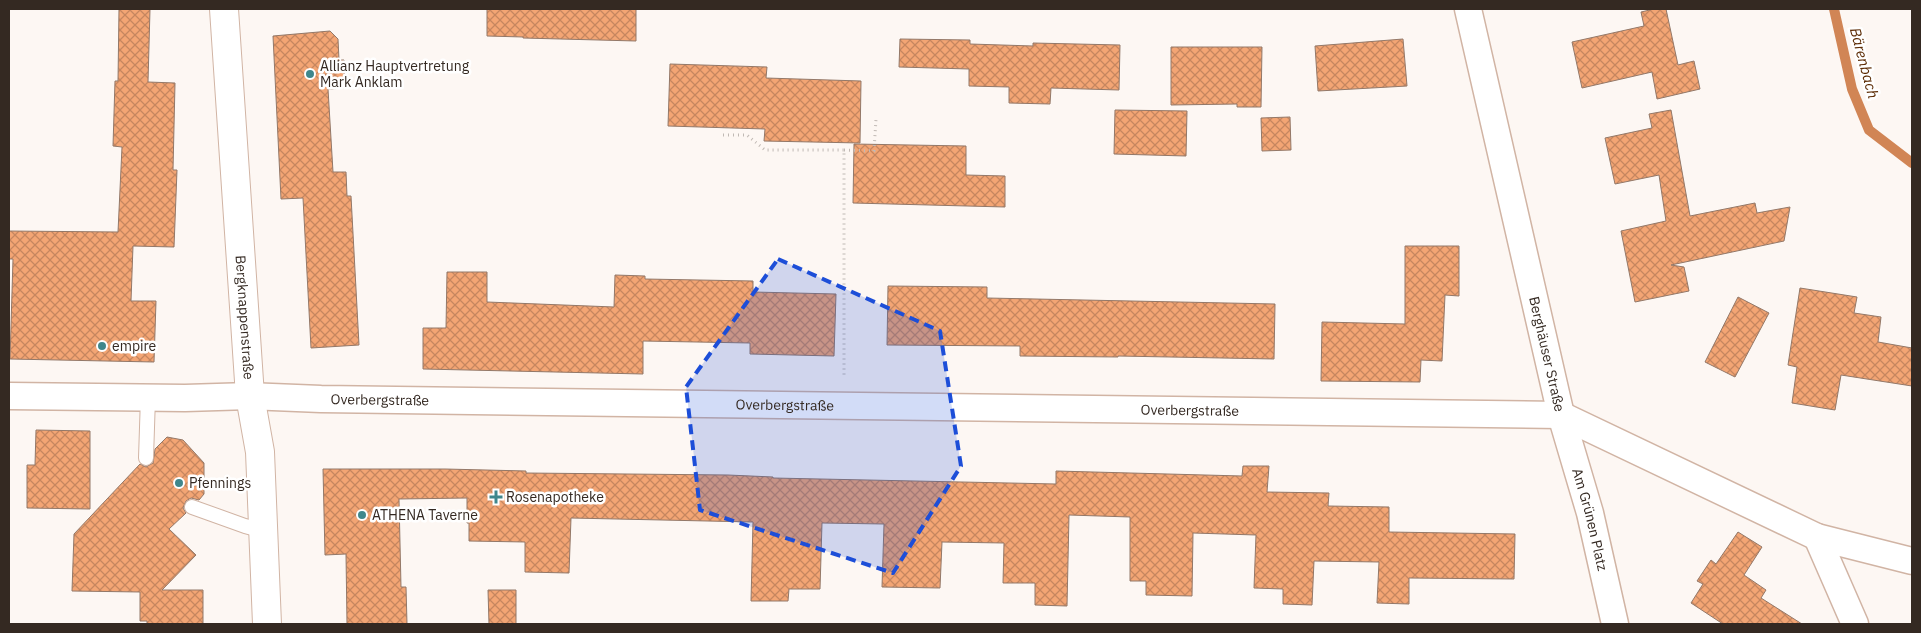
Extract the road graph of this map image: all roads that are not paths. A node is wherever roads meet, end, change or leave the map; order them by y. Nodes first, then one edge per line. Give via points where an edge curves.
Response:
1 (224, 9) edge
2 (1468, 9) edge
3 (9, 396) edge
4 (250, 396) junction
5 (148, 397) junction
6 (1561, 416) junction
7 (146, 458) dead end
8 (192, 507) dead end
9 (263, 531) junction
10 (1817, 537) junction
11 (1912, 561) edge
12 (267, 624) edge
13 (1614, 624) edge
14 (1855, 624) edge

1 - 4 street, Bergknappenstraße
2 - 6 street, Berghäuser Straße
3 - 5 street, Overbergstraße
4 - 5 street, Overbergstraße
4 - 6 street, Overbergstraße
4 - 9 street, Bergknappenstraße via 260,452
5 - 7 lane
6 - 10 street, Berghäuser Straße
6 - 13 street, Am Grünen Platz via 1590,513
8 - 9 lane
9 - 12 street, Bergknappenstraße
10 - 11 street, Berghäuser Straße
10 - 14 street

